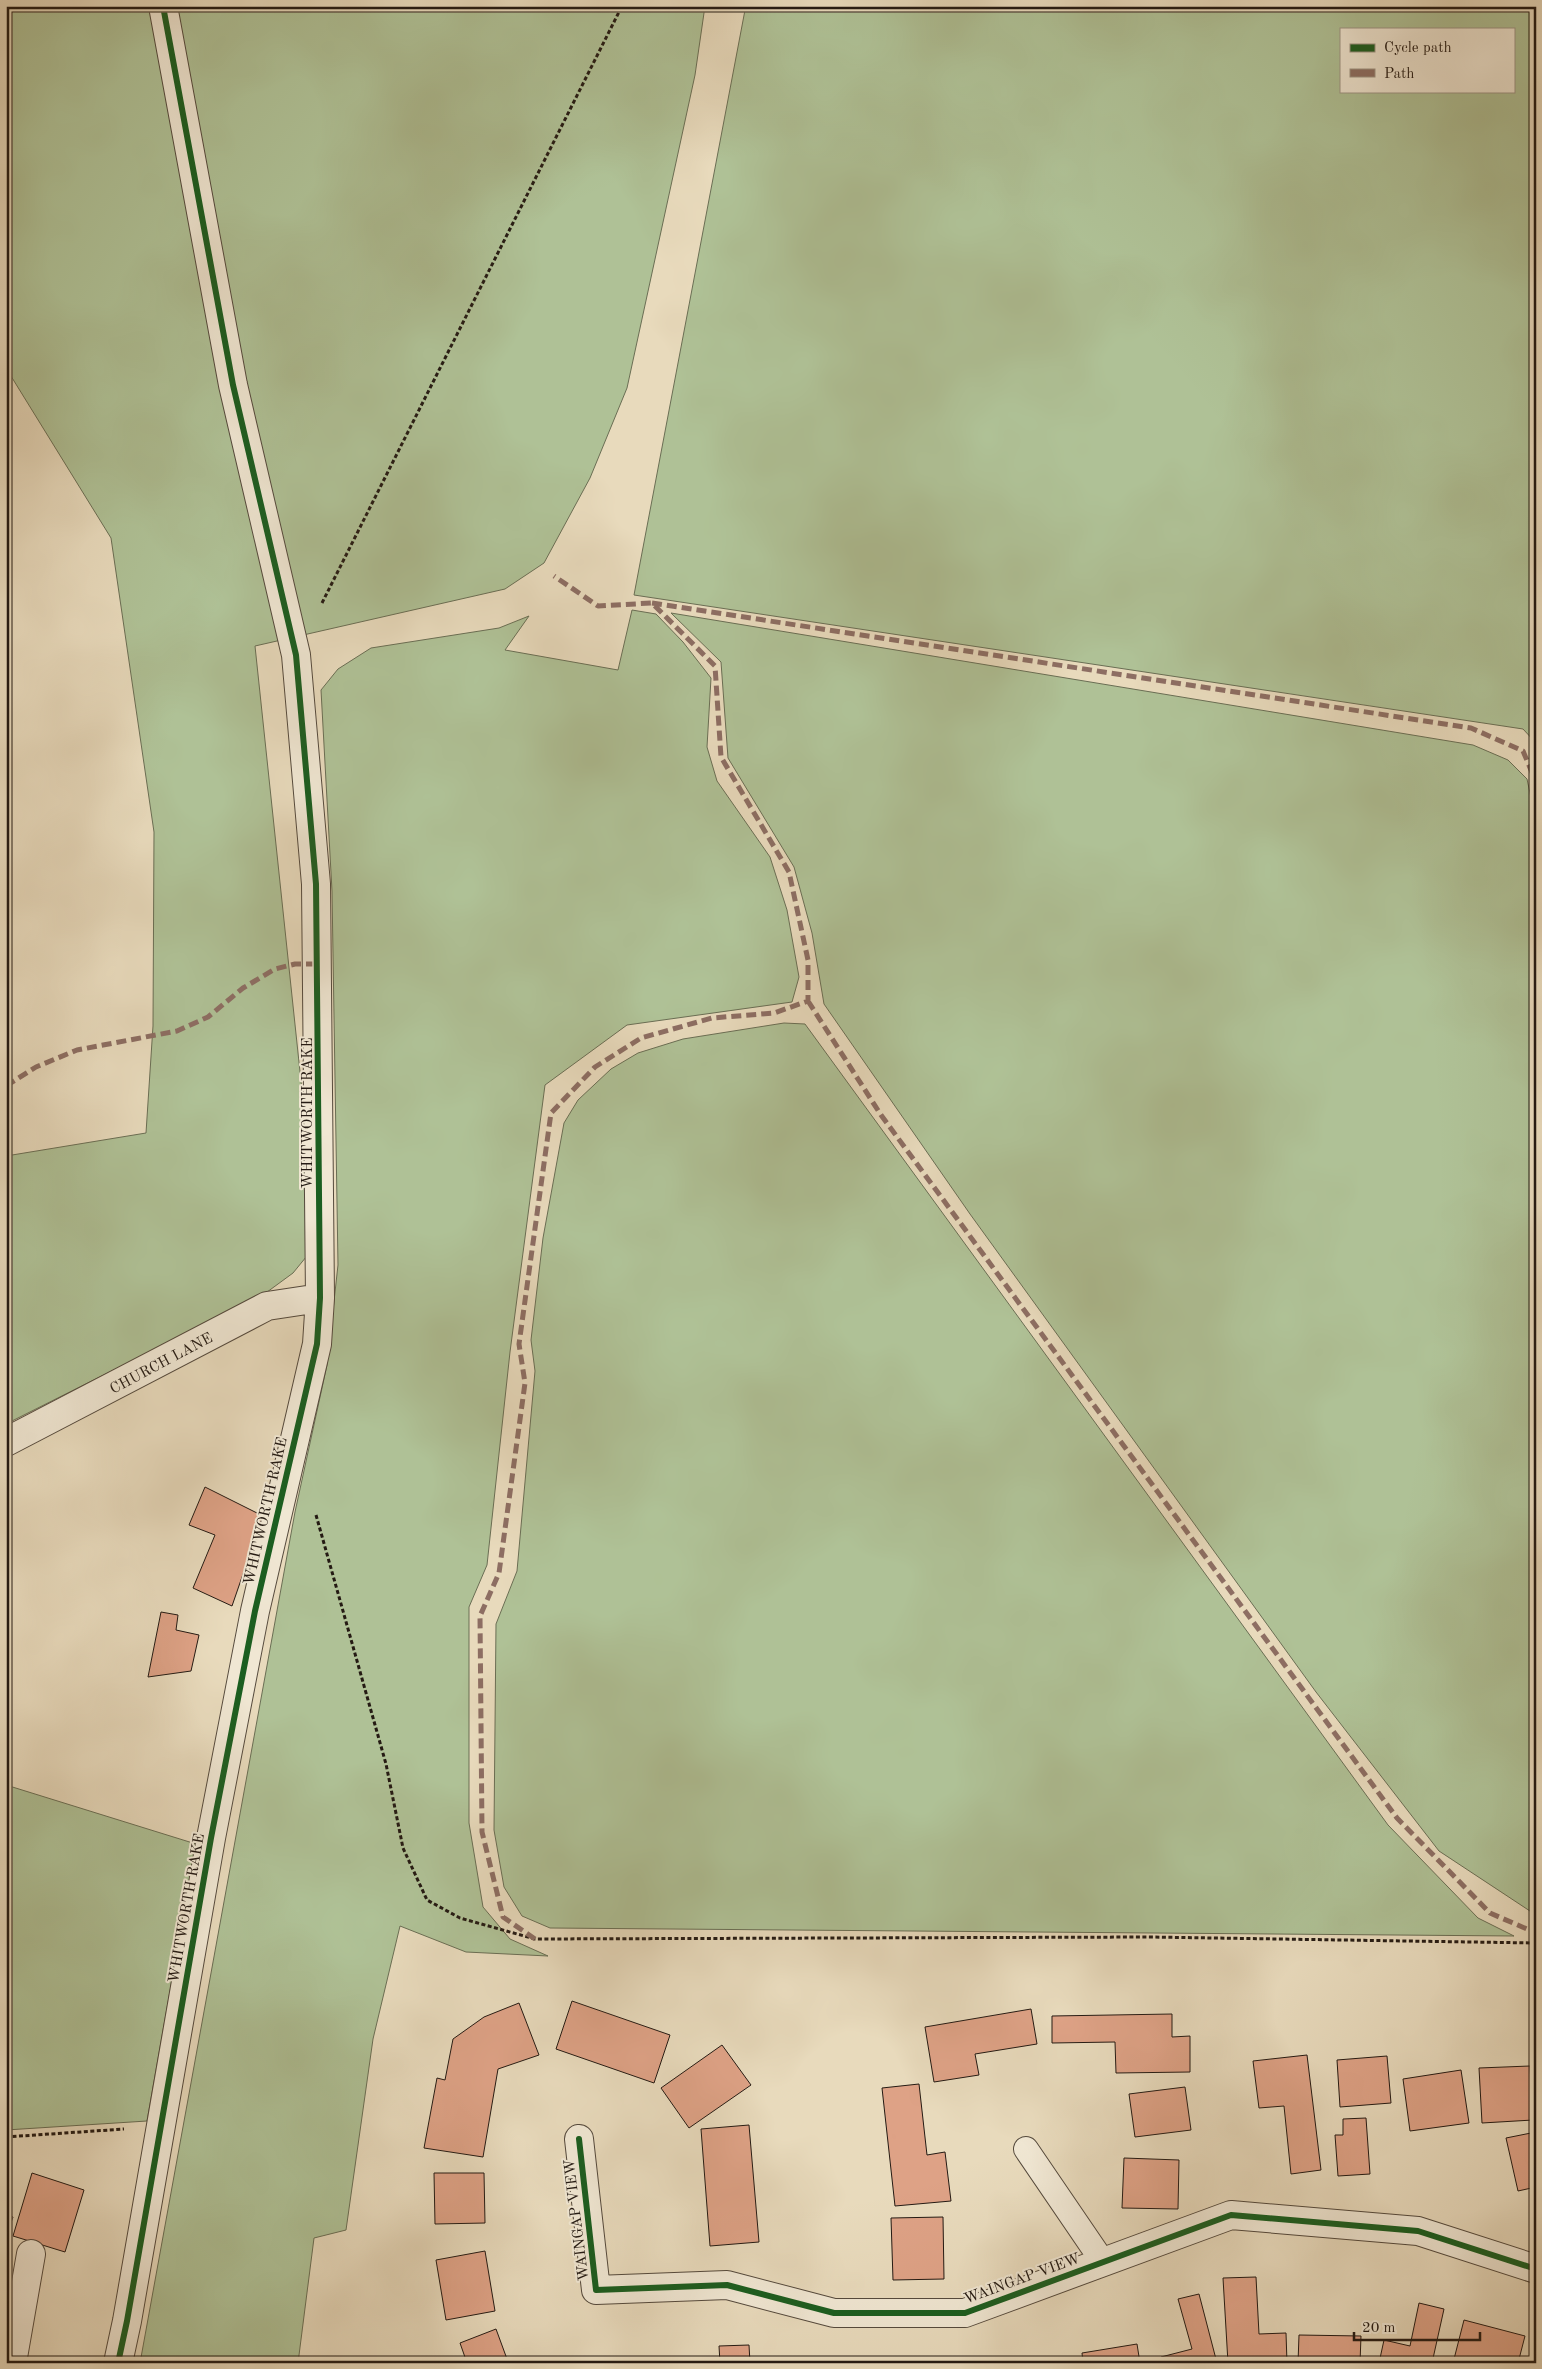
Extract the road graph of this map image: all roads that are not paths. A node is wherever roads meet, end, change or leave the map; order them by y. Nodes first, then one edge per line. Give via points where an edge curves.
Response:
1 (163, 6) edge
2 (320, 1298) junction
3 (6, 1442) edge
4 (579, 2139) dead end
5 (1026, 2149) dead end
6 (31, 2254) dead end
7 (1103, 2262) junction
8 (1536, 2268) edge
9 (12, 2363) edge
10 (118, 2363) edge

1 - 2 street, WHITWORTH RAKE via 233,385 296,655 316,884
2 - 3 street, CHURCH LANE via 267,1306
2 - 10 street, WHITWORTH RAKE via 317,1344 255,1611 211,1838
4 - 7 street, WAINGAP VIEW via 596,2290 727,2285 834,2313 965,2313
5 - 7 lane
6 - 9 street
7 - 8 street, WAINGAP VIEW via 1231,2215 1418,2231

